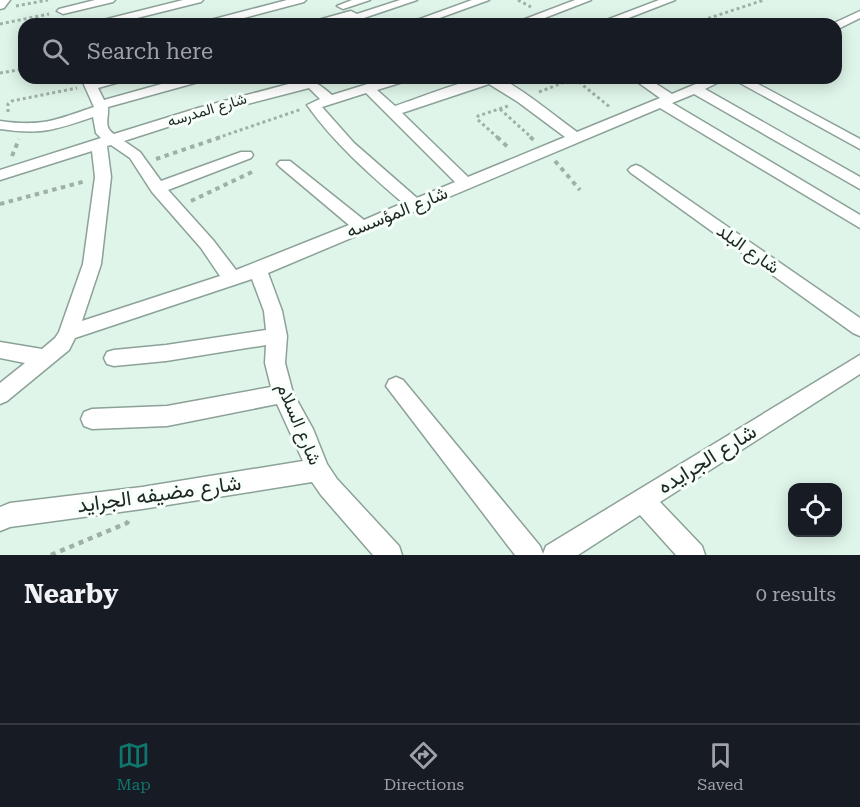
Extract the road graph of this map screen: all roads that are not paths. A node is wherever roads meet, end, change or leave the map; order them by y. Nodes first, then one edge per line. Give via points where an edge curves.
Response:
1 (109, 0) edge
2 (197, 0) edge
3 (300, 0) edge
4 (364, 0) edge
5 (411, 0) edge
6 (483, 0) edge
7 (585, 0) edge
8 (669, 0) edge
9 (60, 5) edge
10 (349, 12) edge
11 (860, 14) edge
12 (124, 18) edge
13 (230, 18) edge
14 (332, 18) edge
15 (430, 18) edge
16 (535, 18) edge
17 (619, 18) edge
18 (842, 23) edge
19 (89, 84) edge
20 (177, 84) edge
21 (381, 84) edge
22 (475, 84) edge
23 (498, 84) edge
24 (645, 84) edge
25 (707, 84) edge
26 (748, 84) edge
27 (368, 88) junction
28 (695, 89) junction
29 (330, 99) junction
30 (666, 101) junction
31 (102, 107) junction
32 (391, 112) junction
33 (4, 125) edge
34 (575, 138) junction
35 (105, 142) junction
36 (860, 145) edge
37 (246, 155) dead end
38 (285, 164) dead end
39 (636, 170) dead end
40 (0, 175) edge
41 (466, 184) junction
42 (860, 184) edge
43 (158, 188) junction
44 (416, 206) junction
45 (860, 222) edge
46 (362, 227) junction
47 (258, 270) junction
48 (232, 278) junction
49 (860, 328) edge
50 (68, 333) junction
51 (277, 336) junction
52 (0, 350) edge
53 (45, 358) junction
54 (114, 358) dead end
55 (858, 368) edge
56 (396, 386) dead end
57 (284, 394) junction
58 (0, 395) edge
59 (92, 419) dead end
60 (318, 470) junction
61 (642, 500) junction
62 (0, 519) edge
63 (390, 555) edge
64 (531, 555) edge
65 (555, 555) edge
66 (693, 555) edge

1 - 9 street
2 - 12 street
3 - 13 street
4 - 10 street
5 - 10 street
6 - 15 street
7 - 16 street
8 - 17 street
10 - 14 street
11 - 18 street
19 - 31 street
20 - 31 street
21 - 27 street
22 - 32 street
23 - 34 street
24 - 30 street
25 - 28 street, شارع المؤسسه
26 - 36 street
27 - 29 street
27 - 32 street
28 - 30 street, شارع المؤسسه
28 - 42 street
29 - 35 street, شارع المدرسه via 319,87 304,84
29 - 44 street via 314,105 341,140
30 - 34 street, شارع المؤسسه
30 - 45 street
31 - 33 street via 46,128
31 - 35 street via 99,120
32 - 41 street
34 - 41 street, شارع المؤسسه
35 - 40 street, شارع المدرسه
35 - 43 street via 135,155
35 - 50 street via 92,264
37 - 43 street
38 - 46 street
39 - 49 street, شارع البلد
41 - 44 street, شارع المؤسسه
43 - 48 street
44 - 46 street, شارع المؤسسه
46 - 47 street, شارع المؤسسه
47 - 48 street, شارع المؤسسه
47 - 51 street, شارع السلام
48 - 50 street, شارع المؤسسه
50 - 53 street via 62,344
51 - 54 street
51 - 57 street, شارع السلام via 275,363
52 - 53 street
53 - 58 street
55 - 61 street, شارع الجرايده
56 - 64 street
57 - 59 street via 167,416
57 - 60 street, شارع السلام
60 - 62 street, شارع مضيفه الجرايد
60 - 63 street, شارع السلام
61 - 65 street, شارع الجرايده
61 - 66 street

